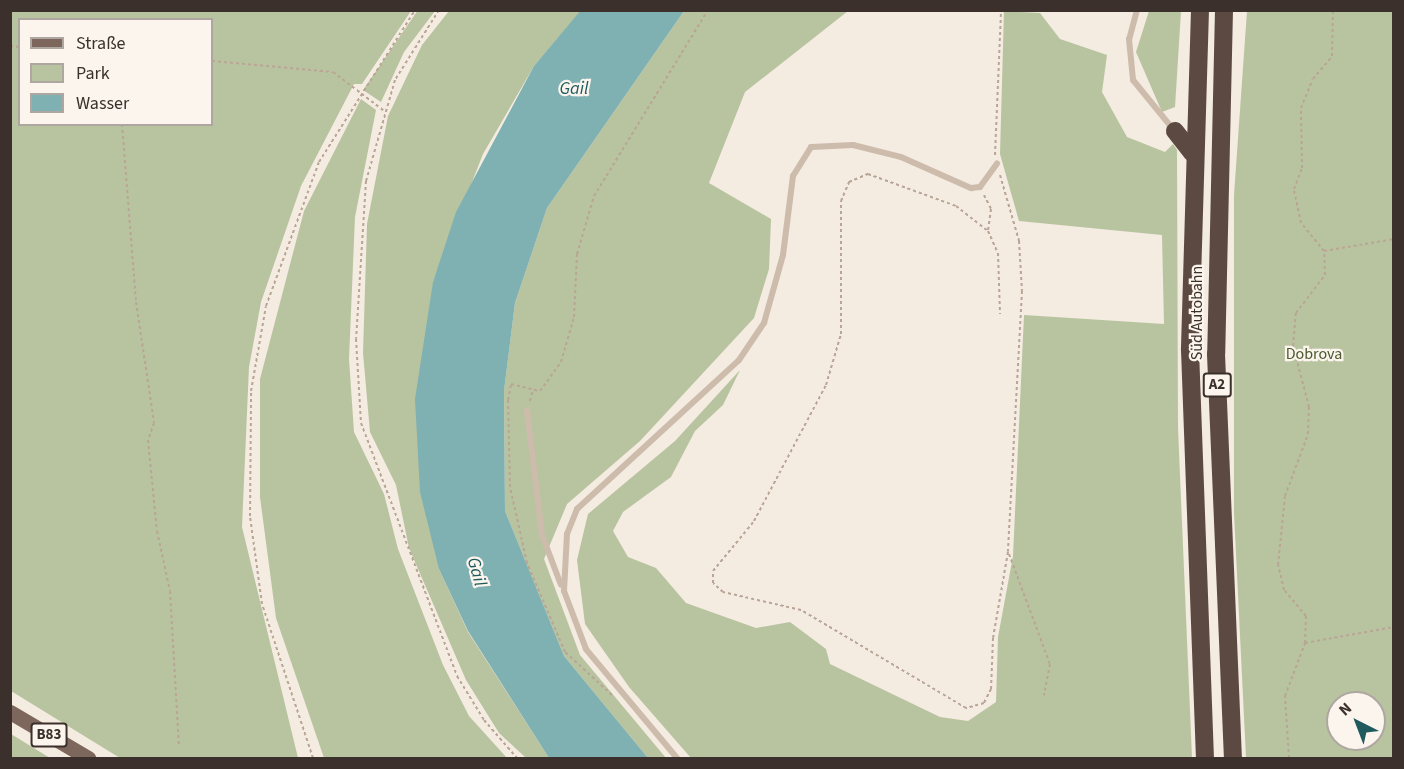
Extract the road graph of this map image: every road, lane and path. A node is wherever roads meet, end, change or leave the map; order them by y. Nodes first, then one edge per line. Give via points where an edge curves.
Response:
1 (415, 10) edge
2 (439, 10) edge
3 (708, 10) edge
4 (1001, 10) edge
5 (1137, 10) edge
6 (1200, 10) edge
7 (1224, 10) edge
8 (1333, 10) edge
9 (213, 61) edge
10 (359, 91) junction
11 (383, 110) junction
12 (122, 126) edge
13 (1175, 131) joint
14 (1192, 153) junction
15 (997, 164) junction
16 (980, 187) junction
17 (988, 231) junction
18 (1394, 239) edge
19 (1324, 251) junction
20 (1000, 314) dead end
21 (533, 389) junction
22 (527, 410) joint
23 (1008, 552) junction
24 (564, 591) junction
25 (1394, 627) edge
26 (1305, 643) junction
27 (618, 690) junction
28 (1044, 695) dead end
29 (10, 712) edge
30 (179, 747) dead end
31 (88, 759) edge
32 (313, 759) edge
33 (517, 759) edge
34 (677, 759) edge
35 (1205, 759) edge
36 (1233, 759) edge
37 (1289, 759) edge

1 - 10 path
2 - 11 path via 413,46
3 - 21 path via 594,196 577,254 574,317 561,362 540,391
4 - 15 path
5 - 13 lane via 1129,39 1133,80
6 - 14 highway, Süd Autobahn / A2
7 - 36 highway, Süd Autobahn / A2 via 1216,354
8 - 19 path via 1332,56 1313,78 1301,108 1302,168 1294,189 1301,223
9 - 10 path via 333,72
10 - 11 path
10 - 32 path via 292,224 266,306 251,392 250,516 262,604
11 - 33 path via 360,225 356,339 361,423 458,676 484,720
12 - 30 path via 136,302 154,423 148,440 155,519 170,591
13 - 14 highway
14 - 35 highway, Süd Autobahn / A2 via 1190,350
15 - 16 lane
15 - 23 path via 1019,241 1022,291
16 - 17 path via 991,209
16 - 24 lane via 854,145 811,147 793,176 783,255 764,323 739,360 577,509 567,534
17 - 20 path via 998,253
17 - 23 path via 956,206 868,174 849,182 842,201 841,334 826,384 754,521 713,571 713,583 723,592 801,610 966,708 984,703 991,689 993,638
18 - 19 path
19 - 26 path via 1325,275 1296,313 1293,346 1309,407 1308,435 1285,496 1278,565 1284,590 1306,616
21 - 22 path
21 - 27 path via 511,384 508,400 510,487 527,563 565,652 609,697
22 - 24 lane via 542,536
23 - 28 path via 1050,664
24 - 27 lane via 586,649
25 - 26 path
26 - 37 path via 1285,696
27 - 34 lane
29 - 31 main road, B83

